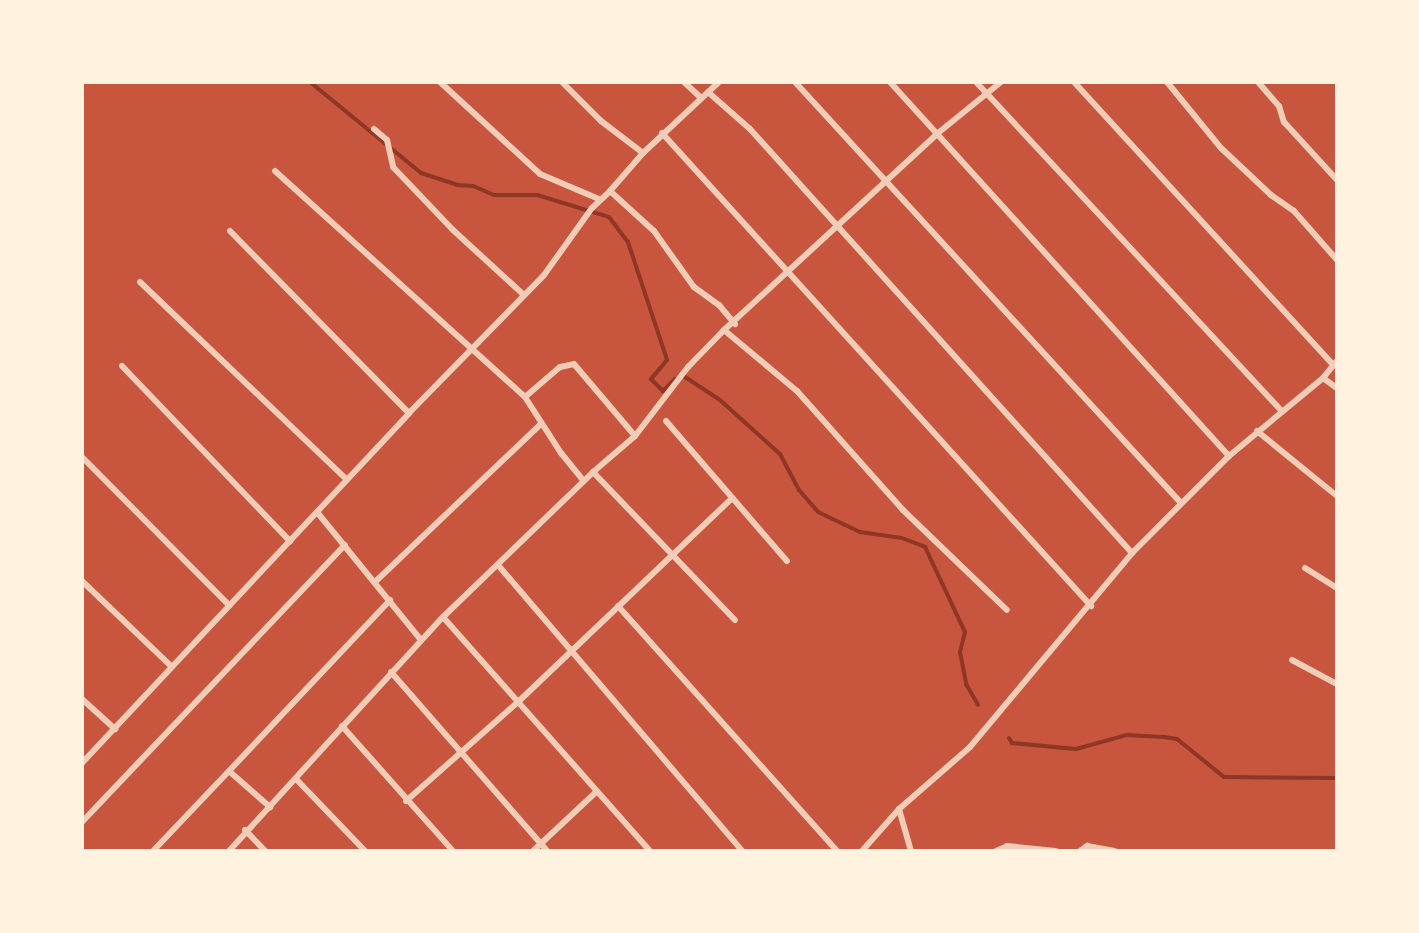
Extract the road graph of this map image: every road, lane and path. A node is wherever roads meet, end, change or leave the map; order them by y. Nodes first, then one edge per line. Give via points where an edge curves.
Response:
1 (440, 82) edge
2 (562, 82) edge
3 (684, 82) edge
4 (719, 82) edge
5 (795, 82) edge
6 (890, 82) edge
7 (976, 82) edge
8 (1001, 82) edge
9 (1074, 82) edge
10 (1167, 82) edge
11 (1258, 82) edge
12 (708, 92) junction
13 (987, 94) junction
14 (701, 98) junction
15 (374, 129) dead end
16 (662, 133) junction
17 (938, 133) junction
18 (643, 153) junction
19 (275, 171) dead end
20 (1337, 180) edge
21 (887, 182) junction
22 (610, 191) junction
23 (599, 199) junction
24 (838, 227) junction
25 (230, 231) dead end
26 (1337, 260) edge
27 (789, 273) junction
28 (140, 282) dead end
29 (524, 295) junction
30 (735, 324) junction
31 (724, 330) junction
32 (472, 349) junction
33 (1335, 363) edge
34 (122, 366) dead end
35 (1323, 378) junction
36 (1337, 388) edge
37 (525, 397) junction
38 (1281, 410) junction
39 (409, 413) junction
40 (666, 421) dead end
41 (541, 424) junction
42 (1257, 431) junction
43 (635, 436) junction
44 (1229, 456) junction
45 (82, 457) edge
46 (593, 472) junction
47 (347, 480) junction
48 (584, 481) junction
49 (1337, 496) edge
50 (732, 498) junction
51 (1181, 503) junction
52 (317, 512) junction
53 (290, 541) junction
54 (345, 545) junction
55 (1132, 553) junction
56 (672, 554) junction
57 (787, 561) dead end
58 (498, 565) junction
59 (1305, 568) dead end
60 (82, 581) edge
61 (376, 581) junction
62 (1337, 588) edge
63 (390, 600) junction
64 (229, 605) junction
65 (618, 606) junction
66 (1091, 606) junction
67 (1007, 610) dead end
68 (443, 617) junction
69 (735, 620) dead end
70 (421, 640) junction
71 (574, 651) junction
72 (1292, 660) dead end
73 (172, 667) junction
74 (391, 672) junction
75 (1337, 684) edge
76 (82, 699) edge
77 (518, 702) junction
78 (342, 726) junction
79 (115, 729) junction
80 (458, 753) junction
81 (82, 763) edge
82 (229, 771) junction
83 (297, 780) junction
84 (596, 792) junction
85 (406, 801) junction
86 (270, 807) junction
87 (899, 809) junction
88 (82, 822) edge
89 (245, 830) junction
90 (541, 844) junction
91 (153, 851) edge
92 (229, 851) edge
93 (265, 851) edge
94 (365, 851) edge
95 (453, 851) edge
96 (533, 851) edge
97 (547, 851) edge
98 (650, 851) edge
99 (742, 851) edge
100 (837, 851) edge
101 (862, 851) edge
102 (911, 851) edge
103 (996, 851) edge
104 (1056, 851) edge
105 (1080, 851) edge
106 (1115, 851) edge

1 - 23 street via 540,174
2 - 18 street
3 - 14 street
4 - 12 street
5 - 21 street
6 - 17 street
7 - 13 street
8 - 13 street
9 - 33 street
10 - 26 street via 1221,148 1294,211
11 - 20 street via 1279,106 1284,122
12 - 14 street
12 - 24 street via 750,129
13 - 17 street
13 - 38 street
14 - 16 street
15 - 29 street via 387,140 393,167
16 - 18 street
16 - 27 street
17 - 21 street
17 - 44 street
18 - 22 street
19 - 32 street
21 - 24 street
21 - 51 street
22 - 23 street
22 - 30 street via 654,231 694,287
23 - 29 street
24 - 27 street
24 - 55 street
25 - 39 street
27 - 30 street
27 - 66 street
28 - 47 street
29 - 32 street
30 - 31 street
31 - 43 street
31 - 67 street via 797,391 903,510
32 - 37 street
32 - 39 street
33 - 35 street
34 - 53 street
35 - 36 street
35 - 38 street
37 - 41 street
37 - 43 street via 560,367 574,364
38 - 42 street
39 - 47 street
40 - 50 street
41 - 48 street
41 - 61 street
42 - 44 street
42 - 49 street
43 - 46 street
44 - 51 street
45 - 64 street
46 - 48 street
46 - 56 street
47 - 52 street
48 - 58 street
50 - 56 street
50 - 57 street
51 - 55 street
52 - 53 street
52 - 54 street
53 - 64 street
54 - 61 street
54 - 88 street
55 - 66 street
56 - 65 street
56 - 69 street
58 - 68 street
58 - 71 street
59 - 62 street
60 - 73 street
61 - 63 street
63 - 70 street
63 - 82 street
64 - 73 street
65 - 71 street
65 - 100 street
66 - 87 street via 970,747
68 - 70 street
68 - 77 street
70 - 74 street
71 - 77 street
71 - 99 street
72 - 75 street
73 - 79 street
74 - 78 street
74 - 80 street
76 - 79 street
77 - 80 street
77 - 84 street
78 - 83 street
78 - 85 street
79 - 81 street
80 - 85 street
80 - 90 street
82 - 86 street
82 - 91 street
83 - 86 street
83 - 94 street
84 - 90 street
84 - 98 street
85 - 95 street
86 - 89 street
87 - 101 street
87 - 102 street
89 - 92 street
89 - 93 street
90 - 96 street
90 - 97 street
103 - 104 street via 1007,846
105 - 106 street via 1087,846

